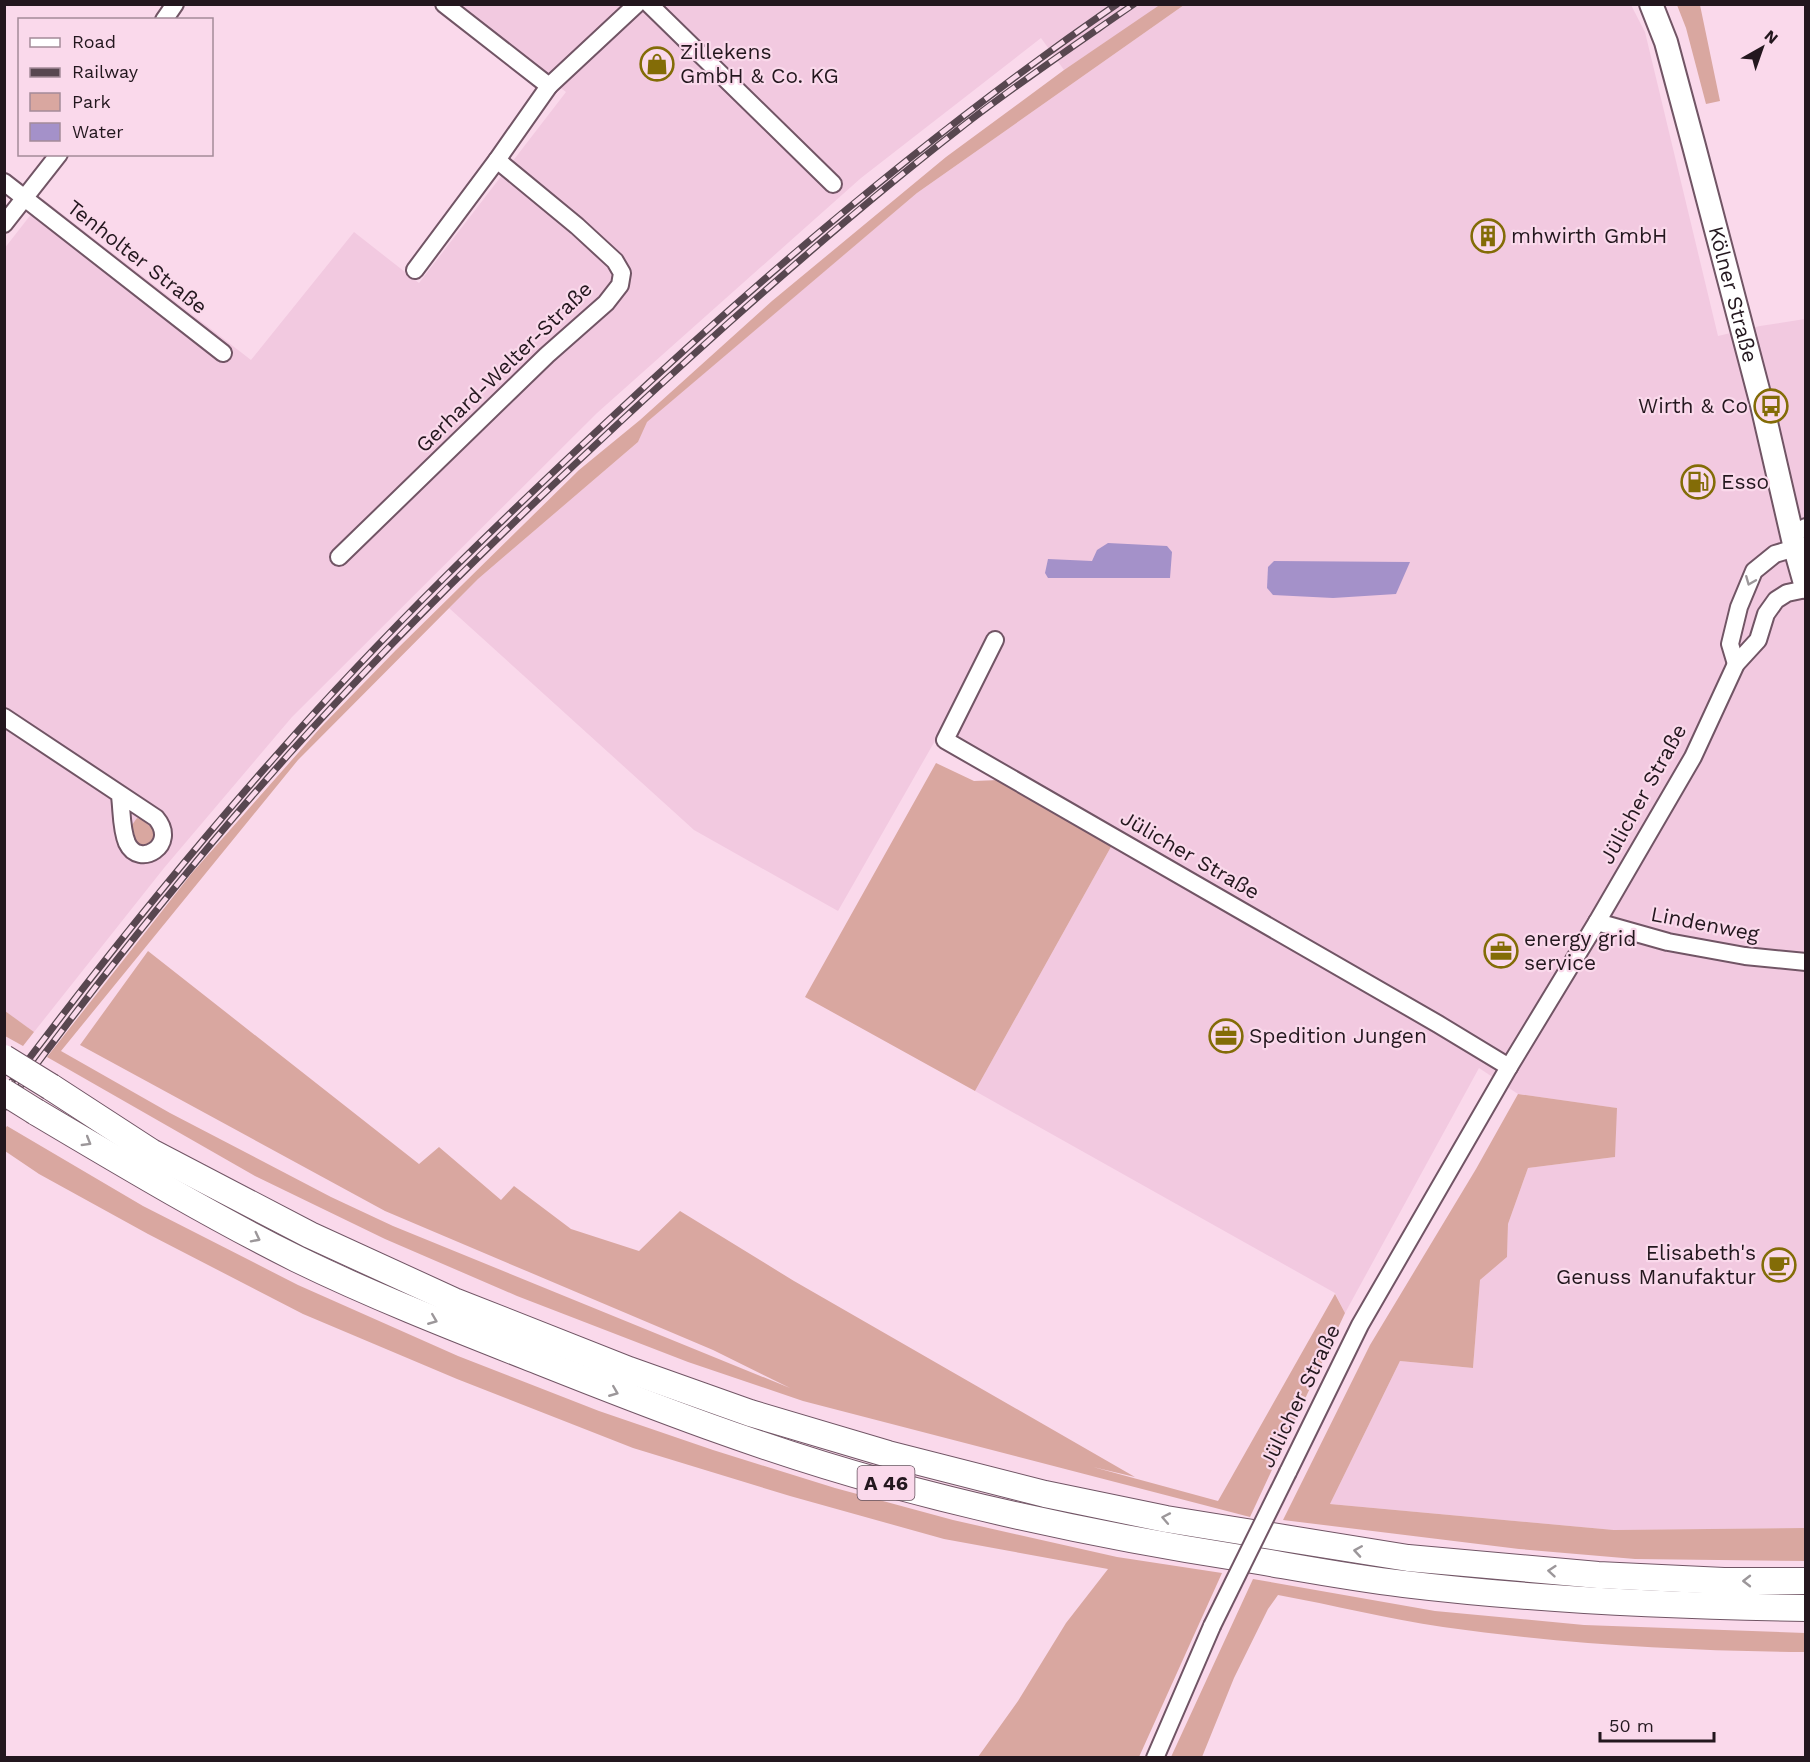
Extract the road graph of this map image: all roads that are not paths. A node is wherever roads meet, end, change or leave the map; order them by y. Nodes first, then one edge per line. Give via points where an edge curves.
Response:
1 (175, 4) edge
2 (444, 4) edge
3 (637, 4) edge
4 (649, 4) edge
5 (1651, 4) edge
6 (165, 18) edge
7 (549, 86) junction
8 (57, 156) edge
9 (497, 160) junction
10 (4, 183) edge
11 (833, 184) dead end
12 (24, 198) junction
13 (4, 224) edge
14 (415, 270) dead end
15 (223, 353) dead end
16 (1797, 536) edge
17 (339, 557) dead end
18 (1806, 588) edge
19 (995, 640) dead end
20 (1736, 664) junction
21 (4, 717) edge
22 (120, 796) dead end
23 (1597, 922) junction
24 (1806, 962) edge
25 (4, 1058) edge
26 (1509, 1067) junction
27 (4, 1092) edge
28 (1806, 1581) edge
29 (1806, 1608) edge
30 (1155, 1758) edge

1 - 6 street
2 - 7 street
3 - 7 street
4 - 11 street
5 - 16 main road, Kölner Straße via 1666,42
7 - 9 street
8 - 12 street
9 - 14 street
9 - 17 street, Gerhard-Welter-Straße via 615,261 622,273 620,285 606,303
10 - 12 street, Tenholter Straße
12 - 13 street
12 - 15 street, Tenholter Straße
16 - 18 main road, Kölner Straße
16 -> 20 street via 1754,571 1739,607 1730,644
18 - 20 street, Jülicher Straße via 1776,600 1766,614 1758,640
19 - 26 street, Jülicher Straße via 945,740
20 - 23 street, Jülicher Straße via 1693,757
21 - 22 street
23 - 24 street, Lindenweg via 1668,942
23 - 26 street, Jülicher Straße
28 -> 25 highway, A 46, bridge via 1598,1575 1408,1558 1166,1519 1045,1494 888,1454 739,1409 454,1302 310,1235 151,1152
26 - 30 street, Jülicher Straße, bridge via 1360,1325 1212,1626
27 -> 29 highway, A 46, bridge via 193,1205 300,1260 425,1317 644,1403 879,1481 1040,1522 1402,1584 1598,1602

